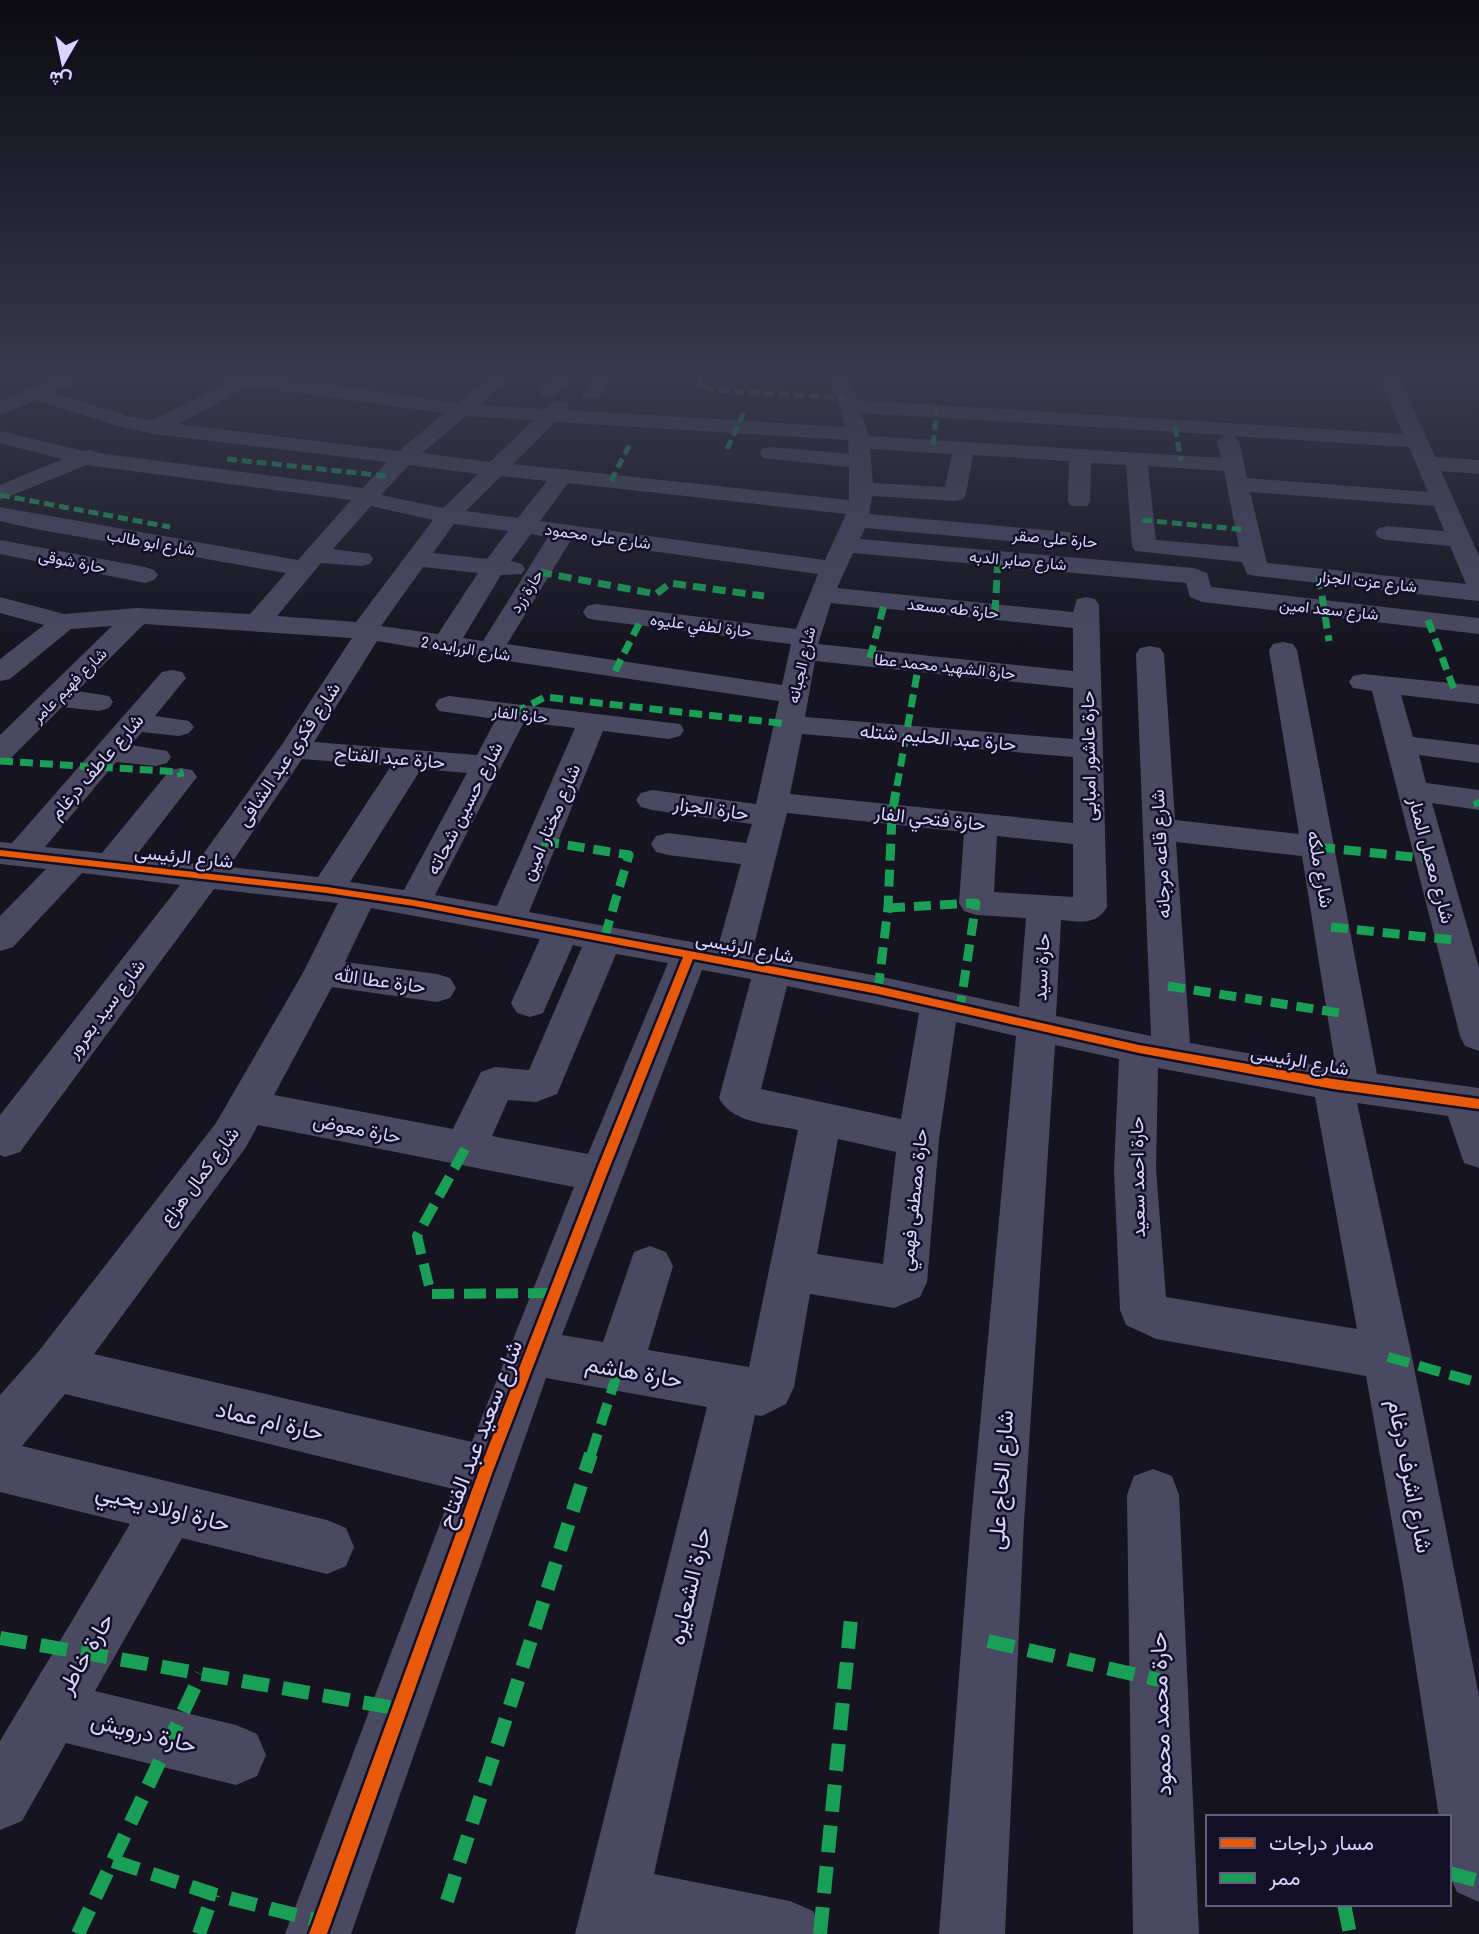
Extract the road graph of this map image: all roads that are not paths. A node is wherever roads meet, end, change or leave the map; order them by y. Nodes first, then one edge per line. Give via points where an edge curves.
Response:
1 (21, 465) edge
2 (67, 465) edge
3 (139, 465) edge
4 (396, 465) edge
5 (464, 465) edge
6 (499, 465) edge
7 (776, 465) edge
8 (859, 465) edge
9 (871, 465) edge
10 (872, 465) edge
11 (961, 465) edge
12 (1080, 465) edge
13 (1137, 465) edge
14 (1180, 465) edge
15 (1232, 465) edge
16 (1430, 465) edge
17 (1479, 467) edge
18 (495, 469) junction
19 (935, 470) dead end
20 (48, 473) junction
21 (1234, 474) junction
22 (0, 475) edge
23 (562, 476) junction
24 (958, 481) junction
25 (1479, 487) edge
26 (0, 493) edge
27 (184, 493) dead end
28 (367, 496) junction
29 (1079, 501) dead end
30 (1451, 508) edge
31 (0, 514) edge
32 (320, 514) dead end
33 (448, 516) junction
34 (347, 518) junction
35 (35, 522) junction
36 (1382, 524) dead end
37 (523, 526) junction
38 (564, 531) junction
39 (1089, 541) dead end
40 (1117, 543) dead end
41 (0, 545) edge
42 (1144, 546) junction
43 (837, 556) junction
44 (361, 559) dead end
45 (417, 559) junction
46 (309, 562) junction
47 (1254, 562) junction
48 (494, 567) junction
49 (539, 572) junction
50 (145, 575) dead end
51 (1194, 576) joint
52 (1479, 584) edge
53 (1479, 593) edge
54 (821, 594) junction
55 (5, 611) edge
56 (596, 612) dead end
57 (1086, 613) joint
58 (257, 622) junction
59 (76, 625) junction
60 (128, 625) junction
61 (1479, 626) edge
62 (366, 632) junction
63 (445, 644) junction
64 (805, 644) junction
65 (1283, 650) dead end
66 (1150, 654) dead end
67 (0, 673) edge
68 (495, 676) junction
69 (172, 678) dead end
70 (1087, 681) junction
71 (1372, 683) joint
72 (57, 685) junction
73 (1479, 695) edge
74 (292, 696) dead end
75 (325, 700) junction
76 (99, 702) dead end
77 (449, 705) dead end
78 (791, 710) junction
79 (514, 713) junction
80 (134, 722) junction
81 (592, 722) junction
82 (179, 727) dead end
83 (669, 730) dead end
84 (1400, 744) junction
85 (294, 749) junction
86 (1088, 750) junction
87 (0, 752) edge
88 (108, 752) junction
89 (1479, 754) edge
90 (156, 757) dead end
91 (412, 758) junction
92 (486, 765) junction
93 (181, 777) dead end
94 (1413, 791) junction
95 (652, 800) dead end
96 (1479, 800) edge
97 (771, 809) junction
98 (981, 824) junction
99 (1158, 829) junction
100 (1088, 835) junction
101 (668, 844) dead end
102 (1318, 847) junction
103 (10, 854) edge
104 (759, 856) junction
105 (74, 861) junction
106 (111, 865) junction
107 (206, 875) junction
108 (344, 892) junction
109 (414, 904) junction
110 (1090, 906) joint
111 (1044, 907) junction
112 (508, 921) junction
113 (561, 931) junction
114 (0, 938) edge
115 (604, 939) junction
116 (711, 958) junction
117 (772, 971) junction
118 (322, 972) junction
119 (438, 988) dead end
120 (530, 1003) dead end
121 (940, 1004) junction
122 (1038, 1027) junction
123 (1479, 1036) edge
124 (1155, 1052) junction
125 (1346, 1086) junction
126 (1471, 1103) edge
127 (249, 1107) junction
128 (821, 1119) junction
129 (5, 1140) dead end
130 (918, 1140) junction
131 (465, 1149) junction
132 (1479, 1151) edge
133 (601, 1174) junction
134 (650, 1266) dead end
135 (791, 1270) junction
136 (532, 1353) junction
137 (1388, 1356) junction
138 (55, 1368) junction
139 (619, 1368) junction
140 (736, 1389) junction
141 (0, 1433) edge
142 (0, 1466) edge
143 (486, 1471) junction
144 (1153, 1495) dead end
145 (170, 1508) junction
146 (327, 1548) dead end
147 (52, 1710) junction
148 (236, 1755) dead end
149 (0, 1799) edge
150 (1479, 1870) edge
151 (612, 1916) edge
152 (318, 1934) edge
153 (790, 1934) edge
154 (972, 1934) edge
155 (1166, 1934) edge

1 - 22 street
2 - 20 street
3 - 28 street, شارع على محمود
4 - 28 street
5 - 18 street
6 - 18 street, شارع فكرى عبد الشافى
7 - 23 street
8 - 43 street, شارع الجبانه
9 - 24 street via 945,495
10 - 39 street, حارة على صقر
11 - 24 street
12 - 29 street
13 - 42 street
14 - 21 street
15 - 21 street
16 - 30 street
17 - 30 street
18 - 23 street
18 - 33 street, شارع فكرى عبد الشافى
19 - 24 street
20 - 26 street
20 - 27 street
21 - 30 street
21 - 47 street
23 - 37 street
25 - 30 street
28 - 33 street, شارع على محمود
28 - 34 street
30 - 36 street
30 - 52 street
31 - 35 street, شارع ابو طالب
32 - 34 street
33 - 37 street, شارع على محمود
33 - 45 street, شارع فكرى عبد الشافى
34 - 46 street
35 - 41 street
35 - 46 street, شارع ابو طالب
37 - 38 street, شارع على محمود
37 - 48 street
38 - 43 street, شارع على محمود
38 - 49 street, حارة زرد
40 - 42 street, حارة على صقر
41 - 50 street, حارة شوقى
42 - 47 street, حارة على صقر
43 - 51 street, شارع صابر الدبه
43 - 54 street, شارع الجبانه
44 - 46 street, شارع ابو طالب
45 - 48 street
45 - 62 street, شارع فكرى عبد الشافى
46 - 58 street
47 - 53 street, شارع عزت الجزار
48 - 49 street
48 - 63 street
49 - 68 street, حارة زرد
51 - 61 street, شارع سعد امين via 1202,594
54 - 57 street, حارة طه مسعد
54 - 64 street, شارع الجبانه
55 - 59 street, شارع الزرايده 2
56 - 64 street, حارة لطفي عليوه
57 - 70 street, حارة عاشور امبابى
58 - 60 street, شارع الزرايده 2
58 - 62 street, شارع الزرايده 2
59 - 60 street, شارع الزرايده 2
59 - 67 street
60 - 72 street, شارع فهيم عامر
62 - 63 street, شارع الزرايده 2
62 - 75 street, شارع فكرى عبد الشافى
63 - 68 street, شارع الزرايده 2
64 - 70 street, حارة الشهيد محمد عطا
64 - 78 street, شارع الجبانه
65 - 102 street, شارع ملكه
66 - 99 street, شارع قاعه مرجانه
68 - 77 street, حارة الفار
68 - 78 street, شارع الزرايده 2
68 - 79 street, حارة الفار
69 - 80 street, شارع عاطف درغام
70 - 86 street, حارة عاشور امبابى
71 - 73 street
71 - 84 street, شارع معمل المنار
72 - 76 street
72 - 87 street, شارع فهيم عامر
74 - 75 street
75 - 85 street, شارع فكرى عبد الشافى
78 - 86 street, حارة عبد الحليم شتله
78 - 97 street, شارع الجبانه
79 - 81 street, حارة الفار
79 - 92 street, شارع حسين شحاته
80 - 82 street
80 - 88 street, شارع عاطف درغام
81 - 83 street, حارة الفار
81 - 112 street, شارع مختار امين
84 - 89 street
84 - 94 street, شارع معمل المنار
85 - 91 street, حارة عبد الفتاح
85 - 107 street, شارع فكرى عبد الشافى
86 - 100 street, حارة عاشور امبابى
88 - 90 street
88 - 103 street, شارع عاطف درغام
91 - 92 street, حارة عبد الفتاح
91 - 108 street, شارع كمال هزاع
92 - 109 street, شارع حسين شحاته
93 - 106 street
94 - 96 street
94 - 123 street, شارع معمل المنار
95 - 97 street, حارة الجزار
97 - 98 street, حارة فتحي الفار
97 - 104 street, شارع الجبانه
98 - 100 street, حارة فتحي الفار
98 - 111 street, حارة سيد via 976,903
99 - 102 street
99 - 124 street, شارع قاعه مرجانه
100 - 110 street, حارة عاشور امبابى
101 - 104 street
102 - 125 street, شارع ملكه
103 - 105 street, شارع الرئيسى
104 - 116 street, شارع الجبانه
105 - 106 street, شارع الرئيسى
105 - 114 street
106 - 107 street, شارع الرئيسى
107 - 108 street, شارع الرئيسى
107 - 129 street, شارع سيد بعرور
108 - 109 street, شارع الرئيسى
108 - 118 street, شارع كمال هزاع
109 - 112 street, شارع الرئيسى
110 - 111 street, حارة سيد via 1086,910
111 - 122 street, حارة سيد
112 - 113 street, شارع الرئيسى
113 - 115 street, شارع الرئيسى
113 - 120 street
115 - 116 street, شارع الرئيسى
115 - 131 street via 543,1083 495,1083
116 - 117 street, شارع الرئيسى
116 - 133 street, شارع سعيد عبد الفتاح
117 - 121 street, شارع الرئيسى
117 - 128 street via 738,1095 741,1101
118 - 119 street, حارة عطا الله
118 - 127 street, شارع كمال هزاع
121 - 122 street, شارع الرئيسى
121 - 130 street, حارة مصطفى فهمي
122 - 124 street, شارع الرئيسى
122 - 154 street, شارع الحاج على via 990,1614
124 - 125 street, شارع الرئيسى
124 - 137 street, حارة احمد سعيد via 1135,1169 1140,1306 1156,1317
125 - 126 street, شارع الرئيسى
125 - 137 street, شارع اشرف درغام
126 - 132 street
127 - 131 street, حارة معوض
127 - 138 street, شارع كمال هزاع
128 - 130 street
128 - 135 street
130 - 135 street, حارة مصطفى فهمي via 904,1282 894,1287
131 - 133 street, حارة معوض
133 - 136 street, شارع سعيد عبد الفتاح
134 - 139 street
135 - 140 street via 769,1387 762,1392
136 - 139 street, حارة هاشم
136 - 143 street, شارع سعيد عبد الفتاح
137 - 150 street, شارع اشرف درغام
138 - 141 street, شارع كمال هزاع
138 - 143 street, حارة ام عماد
139 - 140 street, حارة هاشم
140 - 151 street, حارة الشعايره
142 - 145 street, حارة اولاد يحيي
143 - 152 street, شارع سعيد عبد الفتاح
144 - 155 street, حارة محمد محمود
145 - 146 street, حارة اولاد يحيي
145 - 147 street, حارة خاطر
147 - 148 street, حارة درويش
147 - 149 street, حارة خاطر
151 - 153 street

